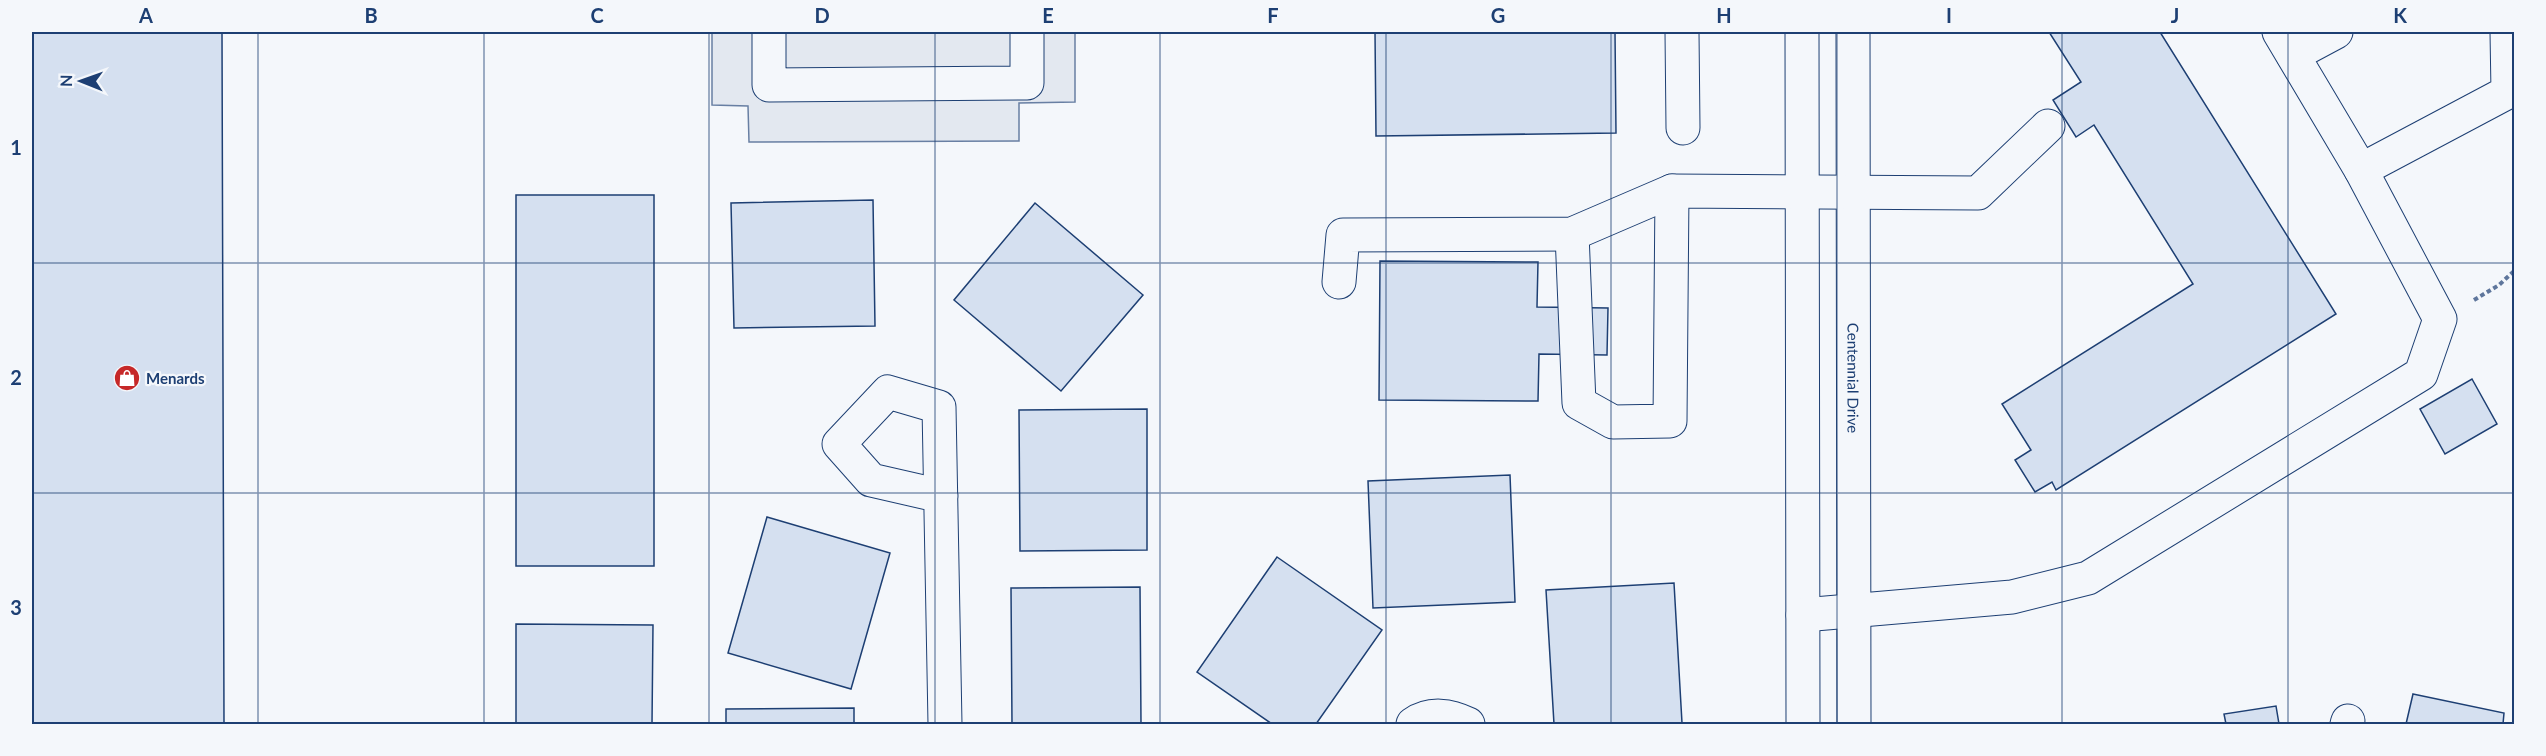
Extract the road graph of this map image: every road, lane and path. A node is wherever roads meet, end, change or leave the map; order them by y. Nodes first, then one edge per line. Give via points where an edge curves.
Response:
1 (769, 32) edge
2 (1028, 32) edge
3 (1682, 32) edge
4 (1802, 32) edge
5 (1853, 32) edge
6 (2336, 32) edge
7 (2507, 32) edge
8 (2286, 44) edge
9 (2048, 126) dead end
10 (1683, 128) dead end
11 (2361, 170) junction
12 (1672, 191) junction
13 (1802, 191) junction
14 (1854, 192) junction
15 (1572, 234) junction
16 (2514, 271) edge
17 (1340, 282) dead end
18 (2499, 285) dead end
19 (941, 496) dead end
20 (1853, 611) junction
21 (1803, 615) junction
22 (945, 724) edge
23 (1413, 724) edge
24 (1468, 724) edge
25 (1803, 724) edge
26 (1854, 724) edge

1 - 2 street via 769,85 1027,83
3 - 10 street
4 - 13 street
5 - 14 street, Centennial Drive
6 - 8 street
7 - 11 street via 2508,92
8 - 11 street
9 - 14 street via 1978,193
11 - 20 street via 2440,319 2421,374 2088,578 2012,597
12 - 13 street
12 - 15 street
12 - 15 street via 1670,421 1612,422 1579,403
13 - 14 street
13 - 21 street
14 - 20 street, Centennial Drive
15 - 17 street via 1343,236
16 - 18 path
19 - 22 street
20 - 21 street
20 - 26 street, Centennial Drive
21 - 25 street
23 - 24 street via 1423,717 1449,716

